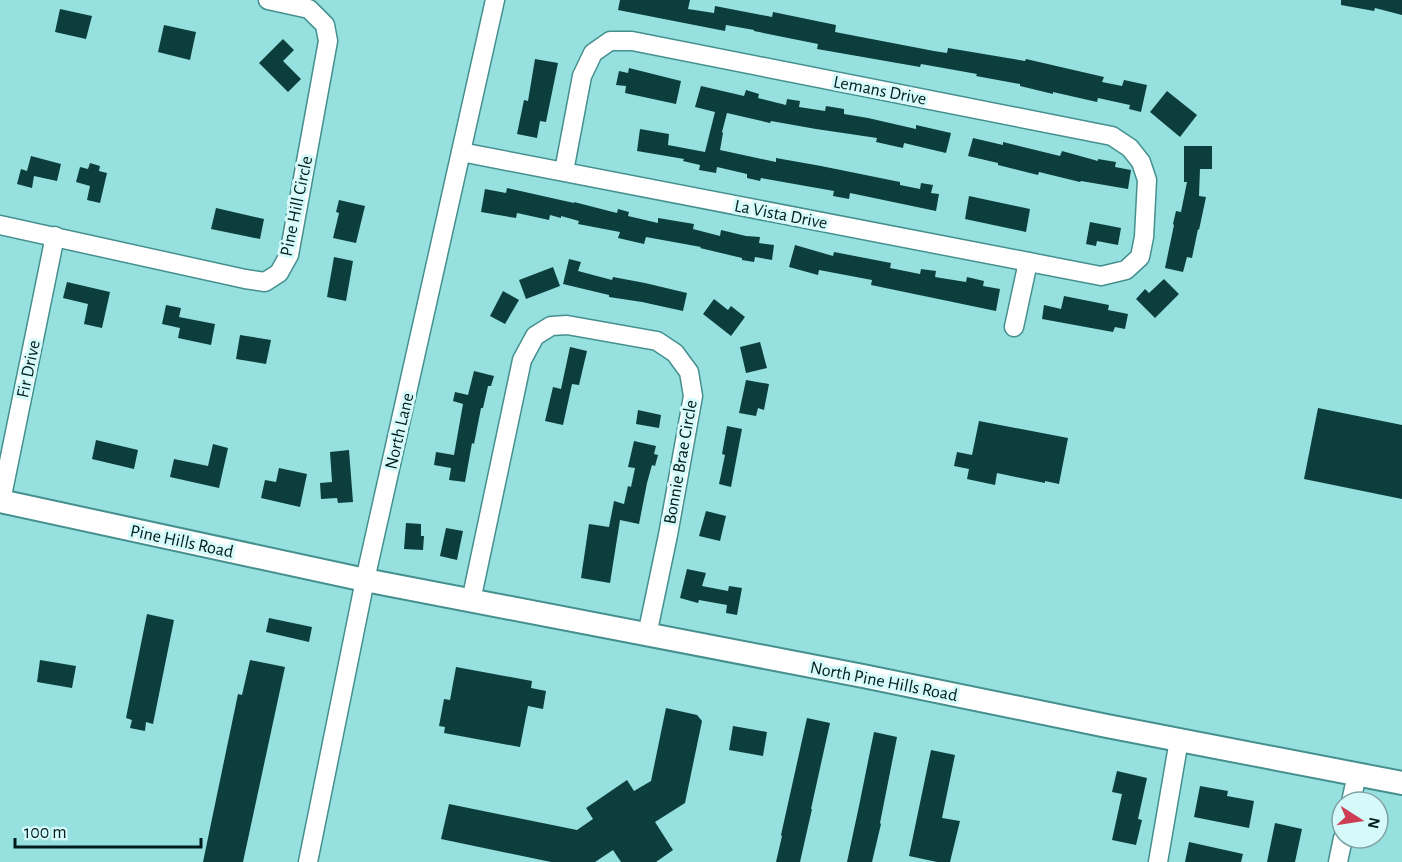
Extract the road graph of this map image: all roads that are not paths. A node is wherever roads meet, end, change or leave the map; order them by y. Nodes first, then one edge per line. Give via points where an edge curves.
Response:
1 (268, 0) edge
2 (495, 0) edge
3 (461, 152) junction
4 (564, 171) junction
5 (0, 225) edge
6 (55, 237) junction
7 (1028, 262) junction
8 (1101, 276) joint
9 (1014, 327) dead end
10 (0, 501) edge
11 (365, 580) junction
12 (471, 601) junction
13 (647, 635) junction
14 (1179, 740) junction
15 (1357, 774) junction
16 (1402, 783) edge
17 (1354, 790) edge
18 (308, 862) edge
19 (1158, 862) edge

1 - 6 street, Pine Hill Circle via 309,9 325,25 328,41 289,255 279,273 265,282 245,279
2 - 3 street, North Lane
3 - 4 street, La Vista Drive
3 - 11 street, North Lane
4 - 7 street, La Vista Drive
4 - 8 street, Lemans Drive via 582,76 593,53 610,41 633,41 1112,136 1130,148 1141,162 1147,180 1144,237 1140,257 1126,270
5 - 6 street, Pine Hill Circle
6 - 10 street, Fir Drive
7 - 8 street, La Vista Drive
7 - 9 street
10 - 11 main road, Pine Hills Road
11 - 12 main road, North Pine Hills Road
11 - 18 street, North Lane
12 - 13 main road, North Pine Hills Road
12 - 13 street, Bonnie Brae Circle via 522,360 535,336 551,326 567,325 657,341 675,353 689,372 693,396
13 - 14 main road, North Pine Hills Road
14 - 15 main road, North Pine Hills Road
14 - 19 street
15 - 16 main road, North Pine Hills Road
15 - 17 street

